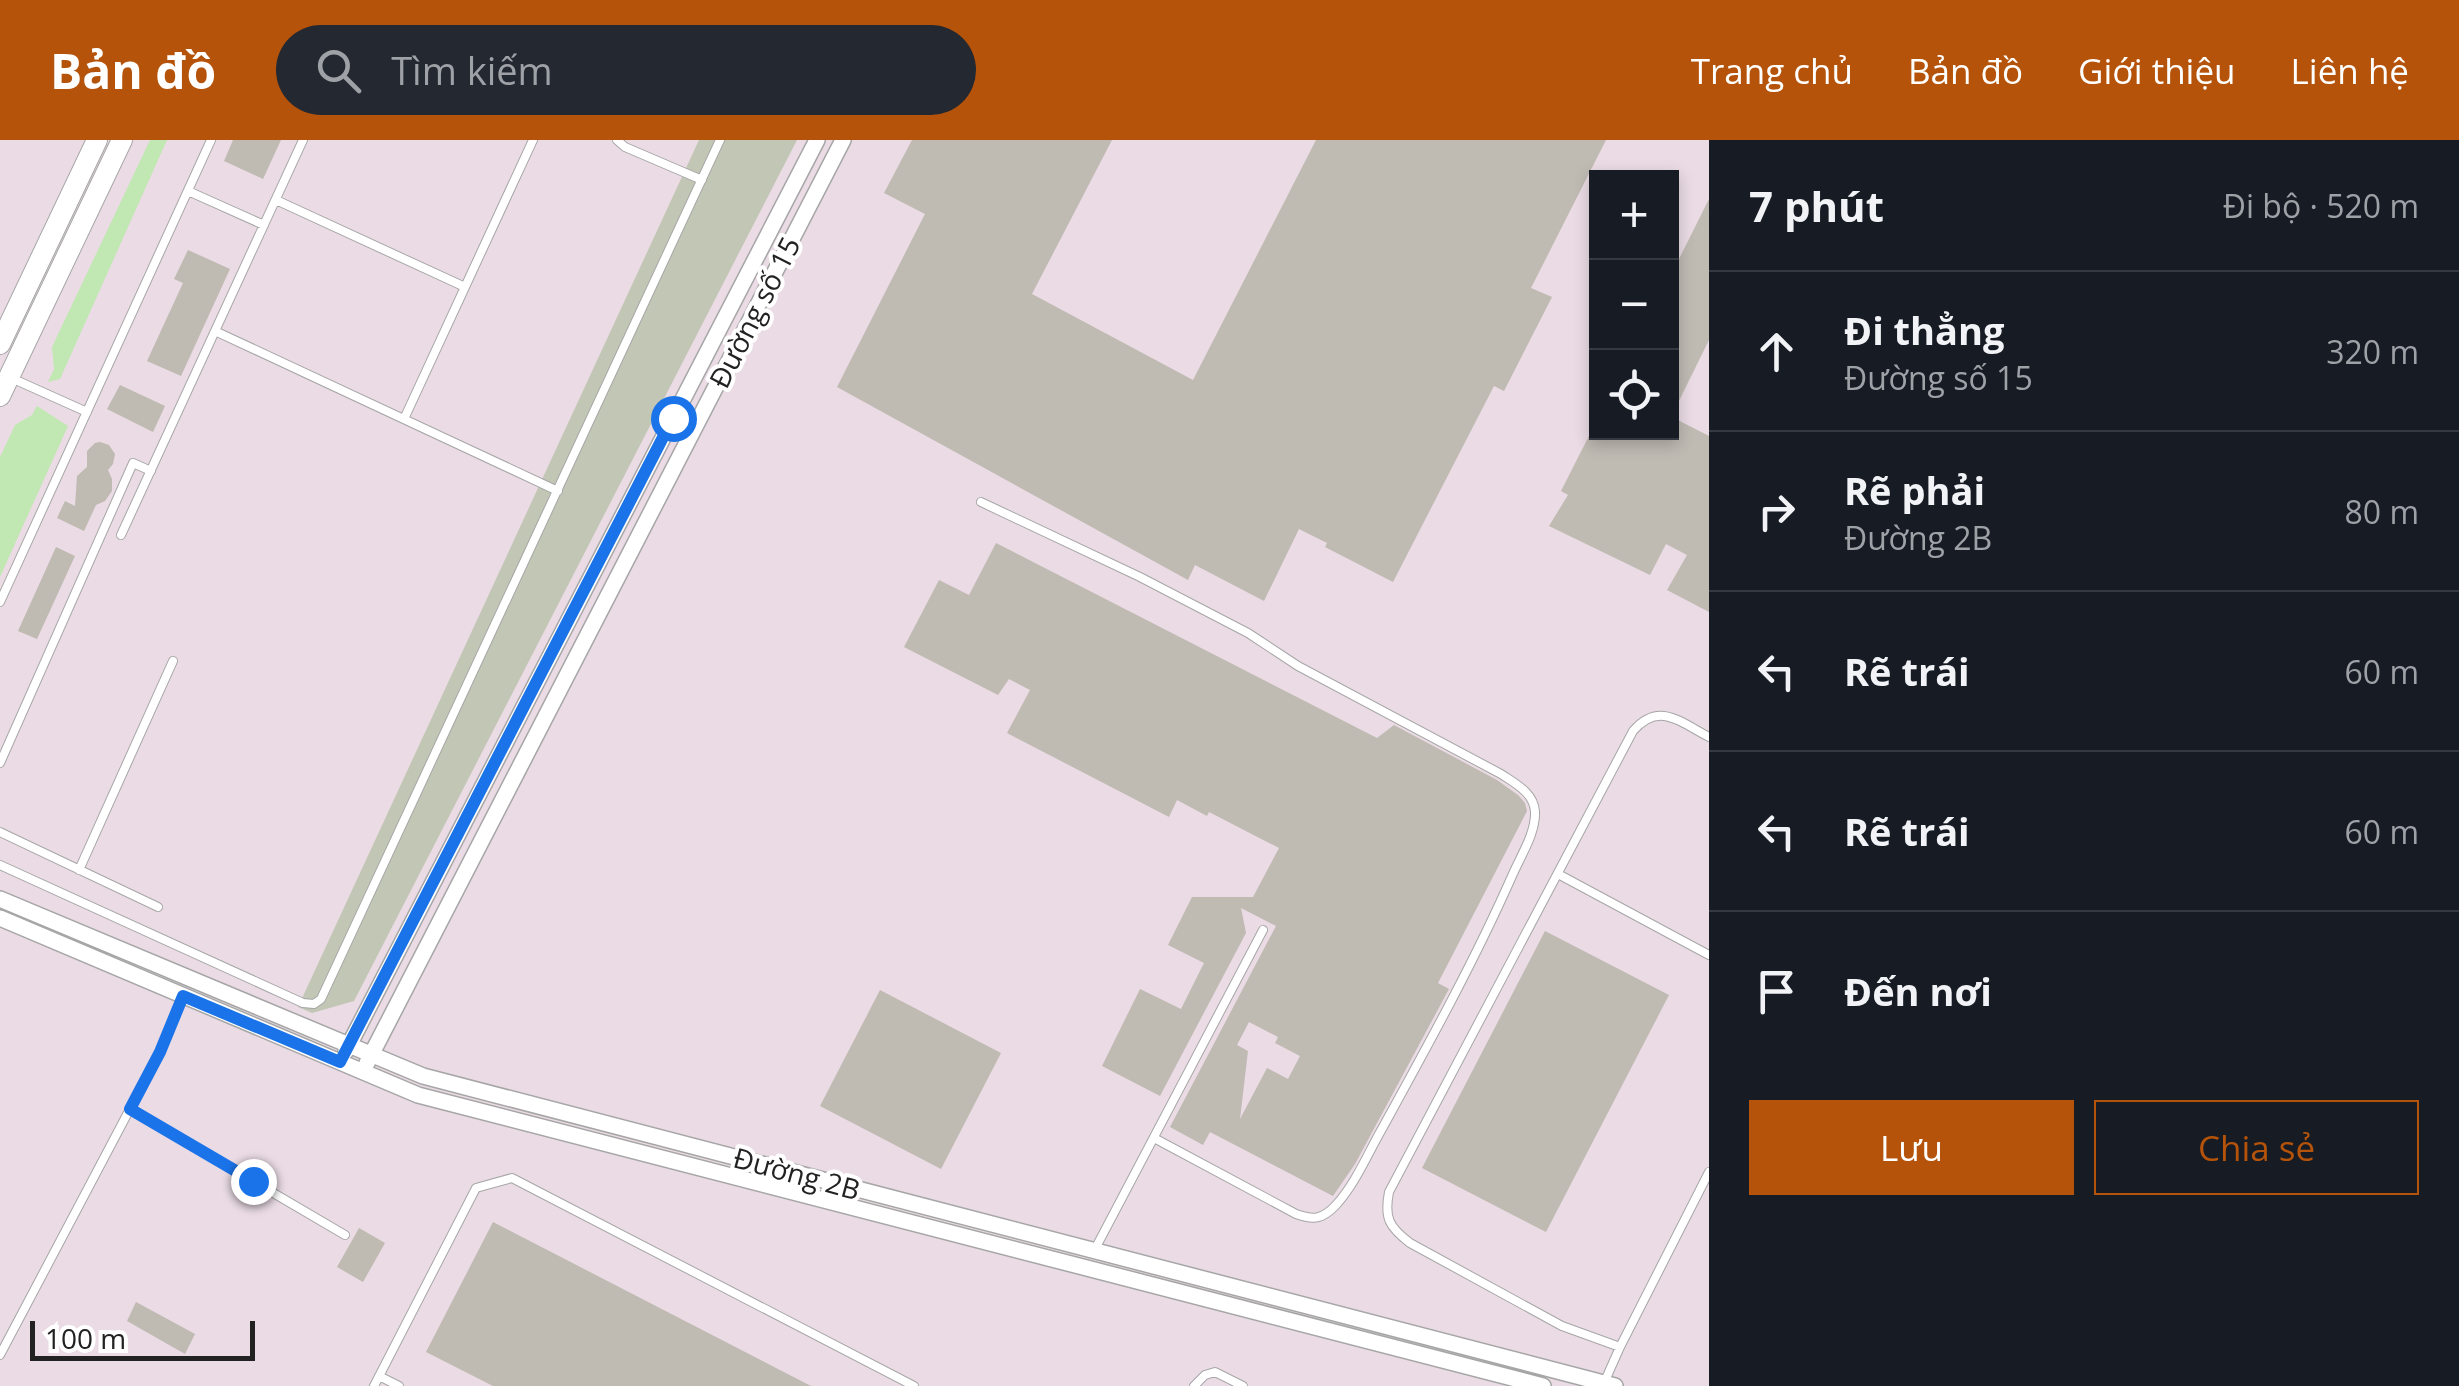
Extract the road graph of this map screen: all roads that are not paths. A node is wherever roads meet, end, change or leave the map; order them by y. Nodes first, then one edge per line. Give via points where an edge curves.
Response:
1 (98, 140) edge
2 (122, 140) edge
3 (212, 140) edge
4 (303, 140) edge
5 (533, 140) edge
6 (617, 140) edge
7 (720, 140) edge
8 (817, 140) edge
9 (843, 140) edge
10 (702, 180) junction
11 (188, 191) junction
12 (276, 200) junction
13 (264, 225) junction
14 (465, 288) junction
15 (215, 331) junction
16 (0, 344) edge
17 (3, 382) edge
18 (87, 412) junction
19 (404, 419) junction
20 (151, 471) junction
21 (558, 491) junction
22 (981, 502) dead end
23 (121, 535) dead end
24 (0, 602) edge
25 (173, 660) dead end
26 (1709, 737) edge
27 (0, 763) edge
28 (0, 832) edge
29 (0, 865) edge
30 (78, 870) junction
31 (1558, 874) junction
32 (0, 899) edge
33 (158, 907) dead end
34 (0, 918) edge
35 (1263, 930) dead end
36 (1709, 955) edge
37 (183, 996) junction
38 (349, 1045) junction
39 (371, 1054) junction
40 (340, 1062) junction
41 (362, 1071) junction
42 (130, 1109) junction
43 (1154, 1138) junction
44 (1709, 1172) edge
45 (345, 1235) dead end
46 (1094, 1250) junction
47 (1620, 1347) junction
48 (0, 1355) edge
49 (380, 1376) junction
50 (1610, 1384) edge
51 (374, 1386) edge
52 (399, 1386) edge
53 (914, 1386) edge
54 (1194, 1386) edge
55 (1243, 1386) edge
56 (1544, 1386) edge

1 - 16 street
2 - 17 street
3 - 11 lane
4 - 12 lane
5 - 14 lane
6 - 10 lane
7 - 10 lane
8 - 38 street, Đường số 15
9 - 39 street, Đường số 15
10 - 21 lane
11 - 13 lane
11 - 18 lane
12 - 13 lane
12 - 14 lane
13 - 15 lane
14 - 19 lane
15 - 19 lane
15 - 20 lane
17 - 18 lane
18 - 24 lane
19 - 21 lane
20 - 23 lane
20 - 27 lane via 134,464
21 - 29 lane via 318,1002 302,1003
22 - 43 lane via 1248,634 1501,774 1534,803 1528,840 1496,910 1335,1207 1312,1220 1296,1214
25 - 30 lane
26 - 31 lane via 1666,716 1643,719
28 - 30 lane
30 - 33 lane
31 - 36 lane
31 - 47 lane via 1388,1192 1386,1208 1395,1232 1410,1243 1562,1326
32 - 38 street, Đường 2B
34 - 37 street, Đường 2B
35 - 43 lane
37 - 40 street, Đường 2B
37 - 42 lane
38 - 39 street, Đường 2B
38 - 40 street, Đường số 15
39 - 41 street, Đường số 15
39 - 46 street, Đường 2B via 424,1076
40 - 41 street, Đường 2B
41 - 56 street, Đường 2B via 418,1094
42 - 45 lane
42 - 48 lane
43 - 46 lane
44 - 47 lane
46 - 50 street, Đường 2B
47 - 50 lane
49 - 51 lane
49 - 52 lane
49 - 53 lane via 476,1188 512,1178
54 - 55 lane via 1215,1372

